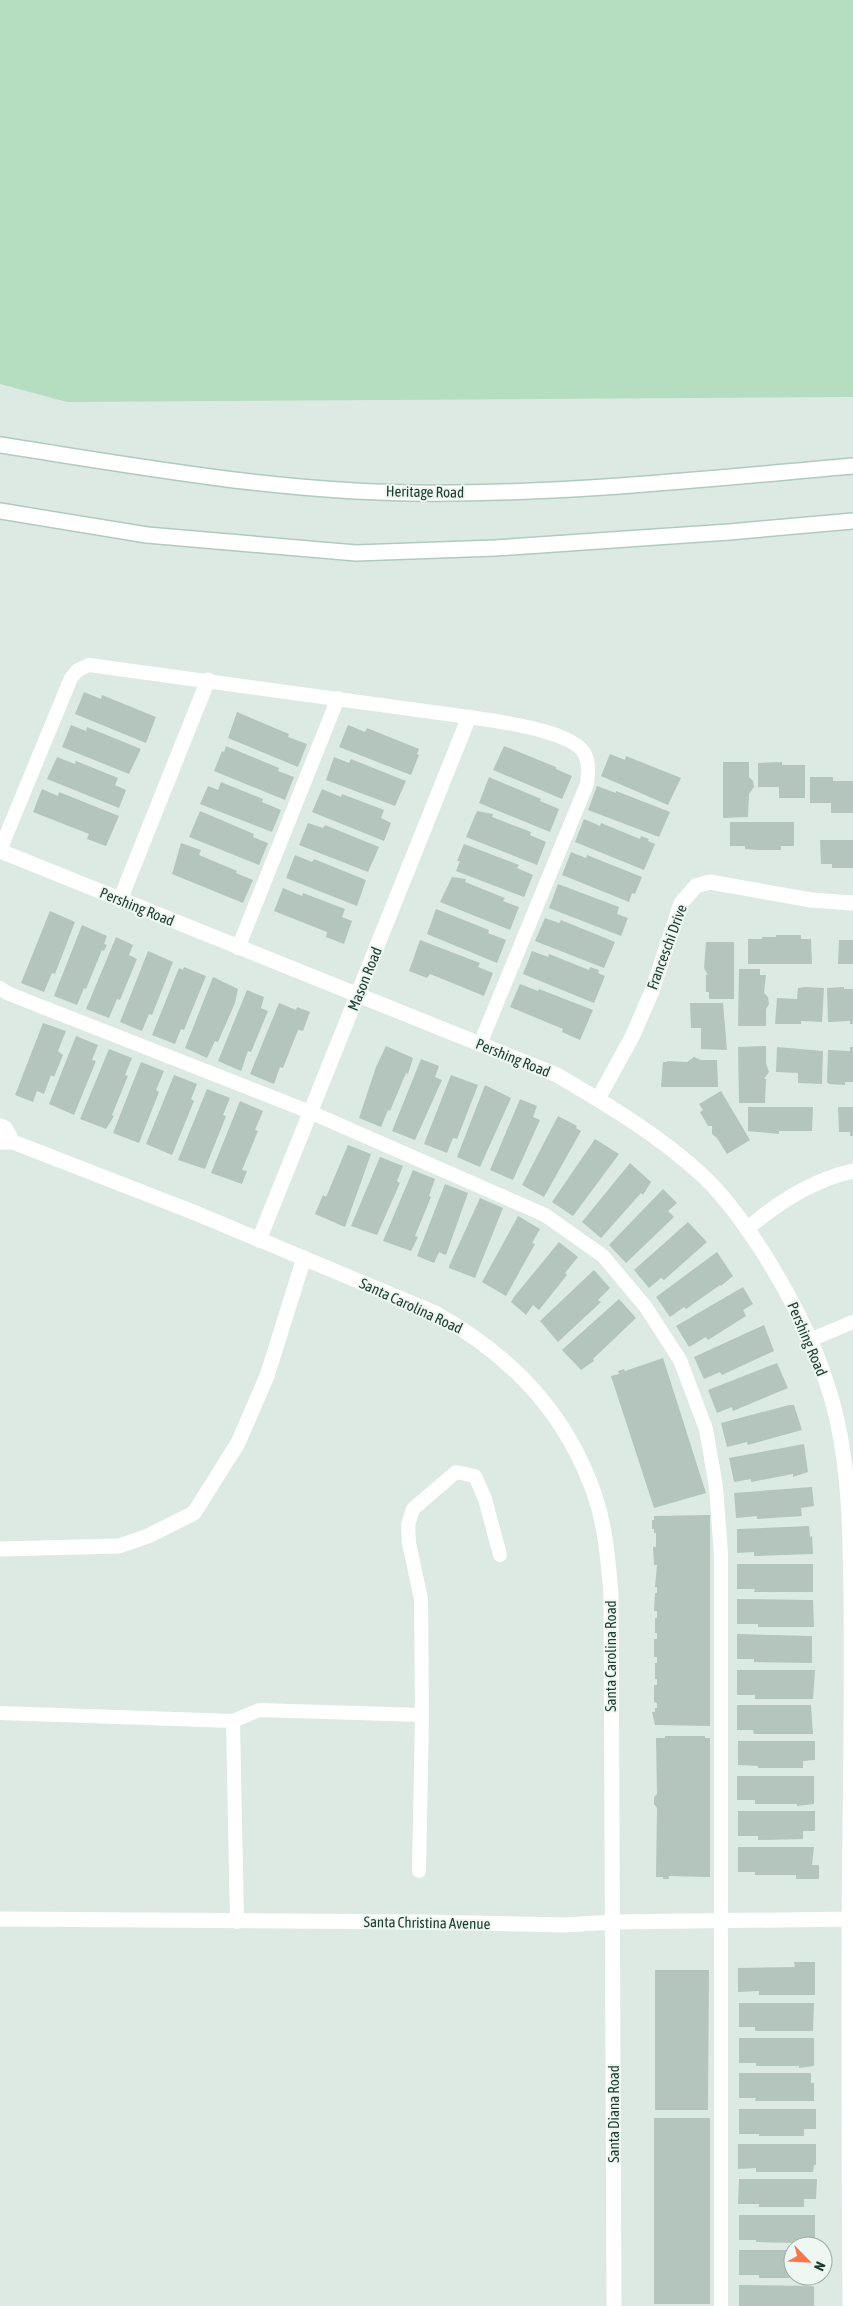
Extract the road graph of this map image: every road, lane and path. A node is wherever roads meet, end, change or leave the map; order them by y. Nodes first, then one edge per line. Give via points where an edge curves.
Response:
1 (0, 445) edge
2 (853, 466) edge
3 (0, 511) edge
4 (853, 521) edge
5 (208, 680) junction
6 (338, 698) junction
7 (469, 717) junction
8 (0, 851) edge
9 (120, 900) junction
10 (853, 903) edge
11 (238, 948) junction
12 (0, 988) edge
13 (358, 996) junction
14 (480, 1044) junction
15 (598, 1099) junction
16 (310, 1112) junction
17 (0, 1126) edge
18 (7, 1142) edge
19 (853, 1171) edge
20 (747, 1229) junction
21 (259, 1240) junction
22 (304, 1258) junction
23 (853, 1322) edge
24 (810, 1340) junction
25 (0, 1548) edge
26 (500, 1555) dead end
27 (0, 1713) edge
28 (422, 1715) junction
29 (233, 1721) junction
30 (419, 1871) dead end
31 (0, 1919) edge
32 (851, 1919) edge
33 (720, 1920) junction
34 (237, 1922) junction
35 (614, 1922) junction
36 (614, 2306) edge
37 (722, 2306) edge
38 (850, 2306) edge

1 - 2 street, Heritage Road via 237,482 409,493 627,485
3 - 4 street via 147,535 356,553 495,548
5 - 6 lane
5 - 8 lane via 101,665 89,665 78,670 70,678
5 - 9 street
6 - 7 lane
6 - 11 lane
7 - 13 street, Mason Road
7 - 14 lane via 524,726 573,742 584,752 588,766 587,784
8 - 9 street, Pershing Road
9 - 11 street, Pershing Road
10 - 15 street, Franceschi Drive via 811,900 710,882 696,886 681,903 652,991 633,1035
11 - 13 street, Pershing Road
12 - 16 lane
13 - 14 street, Pershing Road
13 - 16 street, Mason Road
14 - 15 street, Pershing Road via 557,1075
15 - 20 street, Pershing Road via 660,1140 704,1176
16 - 21 street, Mason Road
16 - 33 lane via 545,1214 603,1256 645,1306 680,1360 706,1429 717,1497 721,1554
17 - 18 street, Santa Carolina Road via 5,1128
18 - 21 street, Santa Carolina Road
19 - 20 street via 810,1185 768,1211
20 - 24 street, Pershing Road via 782,1283
21 - 22 street, Santa Carolina Road
22 - 25 street via 267,1376 238,1443 194,1513 148,1536 119,1546
22 - 35 street, Santa Carolina Road via 435,1313 470,1333 529,1384 552,1413 583,1465 603,1528 611,1594 610,1767
23 - 24 lane
24 - 32 street, Pershing Road via 837,1419 848,1481 852,1672
26 - 28 lane via 486,1499 475,1476 456,1472 413,1509 408,1526 421,1599
27 - 29 lane
28 - 29 lane via 259,1710
28 - 30 lane
29 - 34 lane
31 - 34 street, Santa Christina Avenue
32 - 33 street, Santa Christina Avenue
32 - 38 street, Pershing Road
33 - 35 street, Santa Christina Avenue
33 - 37 lane
34 - 35 street, Santa Christina Avenue via 566,1925
35 - 36 street, Santa Diana Road

